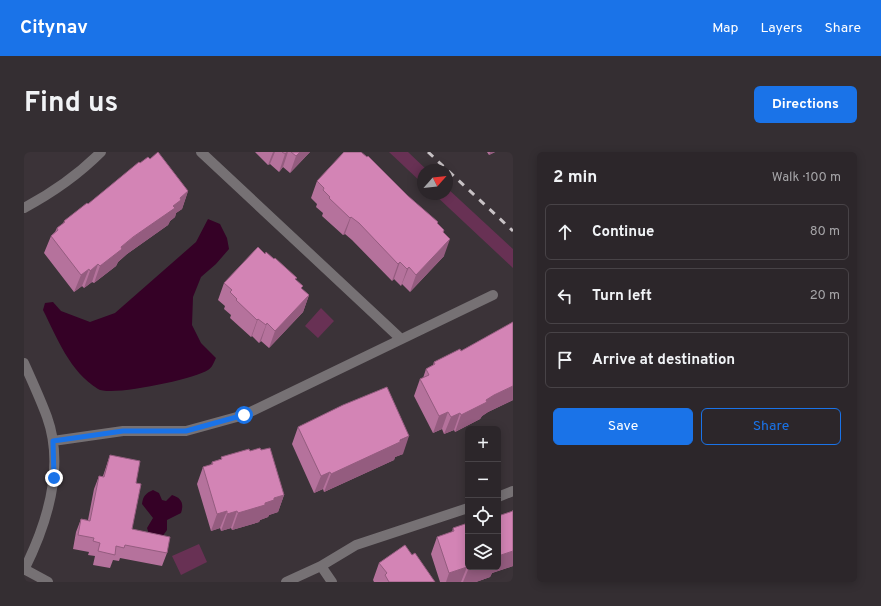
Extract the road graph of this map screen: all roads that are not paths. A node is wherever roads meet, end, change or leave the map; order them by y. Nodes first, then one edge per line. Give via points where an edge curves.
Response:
1 (101, 152) edge
2 (201, 152) edge
3 (24, 208) edge
4 (493, 295) dead end
5 (401, 339) junction
6 (24, 363) edge
7 (53, 441) junction
8 (513, 491) edge
9 (501, 496) edge
10 (465, 509) edge
11 (321, 566) junction
12 (24, 570) edge
13 (48, 582) edge
14 (286, 582) edge
15 (332, 582) edge

1 - 3 lane via 62,185
2 - 5 lane
4 - 5 lane
5 - 7 lane via 244,415 186,431 123,431
6 - 7 lane via 47,417
7 - 12 lane via 54,478 45,519
8 - 9 lane
10 - 11 lane via 356,545
11 - 14 lane
11 - 15 lane
12 - 13 lane

